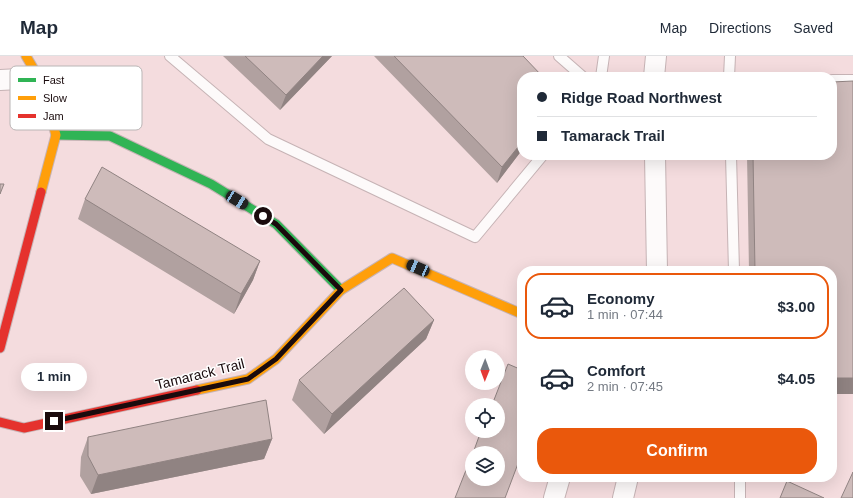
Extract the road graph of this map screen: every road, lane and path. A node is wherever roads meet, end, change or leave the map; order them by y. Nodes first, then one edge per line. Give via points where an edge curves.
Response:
1 (26, 56) edge
2 (170, 56) edge
3 (560, 56) edge
4 (604, 56) edge
5 (656, 56) edge
6 (730, 56) edge
7 (32, 66) edge
8 (578, 72) edge
9 (602, 72) edge
10 (654, 72) edge
11 (729, 72) edge
12 (10, 79) edge
13 (0, 80) edge
14 (837, 80) edge
15 (853, 80) edge
16 (55, 130) edge
17 (56, 135) junction
18 (539, 160) edge
19 (655, 160) edge
20 (731, 160) edge
21 (657, 266) edge
22 (734, 266) edge
23 (341, 290) junction
24 (517, 312) edge
25 (0, 348) edge
26 (0, 422) edge
27 (559, 482) edge
28 (627, 482) edge
29 (740, 482) edge
30 (554, 498) edge
31 (623, 498) edge
32 (740, 498) edge

1 - 7 street
2 - 18 lane via 268,139 475,237
3 - 8 lane
4 - 9 lane
5 - 10 street
6 - 11 lane
12 - 13 street
14 - 15 lane
16 - 17 street
17 - 23 street via 110,136 211,184 276,224
17 - 25 street
19 - 21 street
20 - 22 lane
23 - 24 street, Tamarack Trail via 392,258
23 - 26 street, Tamarack Trail via 276,359 248,379 24,428
27 - 30 street
28 - 31 street
29 - 32 lane

